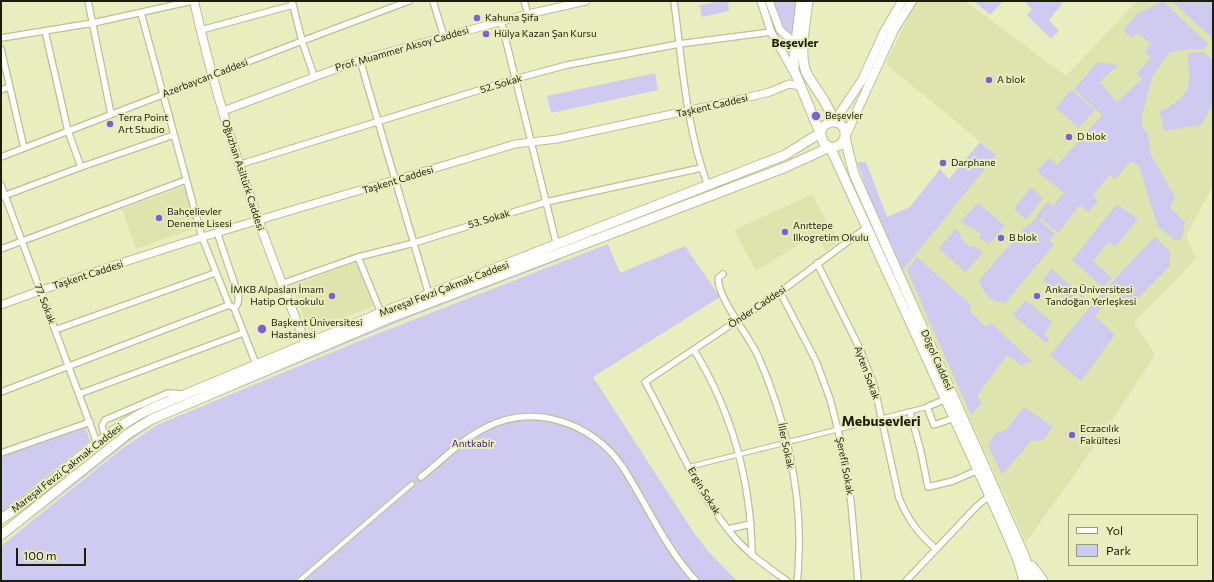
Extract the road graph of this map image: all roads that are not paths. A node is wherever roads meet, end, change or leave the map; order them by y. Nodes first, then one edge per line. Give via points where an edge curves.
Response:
1 (88, 1) edge
2 (193, 1) edge
3 (409, 1) edge
4 (433, 1) edge
5 (524, 1) edge
6 (586, 1) edge
7 (674, 1) edge
8 (761, 1) edge
9 (769, 1) edge
10 (801, 1) edge
11 (808, 1) edge
12 (902, 1) edge
13 (912, 1) edge
14 (293, 3) edge
15 (141, 13) junction
16 (528, 14) junction
17 (501, 21) junction
18 (93, 23) junction
19 (201, 30) junction
20 (45, 31) junction
21 (771, 32) junction
22 (444, 37) junction
23 (1, 38) edge
24 (302, 40) junction
25 (679, 44) junction
26 (800, 45) junction
27 (1, 49) edge
28 (360, 60) junction
29 (796, 75) junction
30 (212, 76) junction
31 (314, 76) junction
32 (515, 79) junction
33 (801, 86) junction
34 (9, 87) junction
35 (1, 90) edge
36 (163, 94) junction
37 (223, 111) junction
38 (689, 111) junction
39 (112, 114) junction
40 (377, 122) junction
41 (834, 122) junction
42 (68, 130) junction
43 (820, 133) junction
44 (174, 135) junction
45 (845, 138) junction
46 (531, 142) junction
47 (830, 147) junction
48 (24, 148) junction
49 (1, 157) edge
50 (238, 165) junction
51 (81, 167) junction
52 (701, 168) junction
53 (186, 180) junction
54 (395, 181) junction
55 (1, 185) edge
56 (708, 186) junction
57 (3, 197) edge
58 (546, 202) junction
59 (257, 221) junction
60 (866, 228) junction
61 (217, 232) junction
62 (202, 237) junction
63 (22, 242) junction
64 (414, 243) junction
65 (557, 246) junction
66 (1, 249) edge
67 (358, 257) junction
68 (817, 263) junction
69 (215, 273) junction
70 (723, 274) dead end
71 (281, 284) junction
72 (40, 290) junction
73 (780, 292) junction
74 (429, 295) junction
75 (1, 305) edge
76 (231, 307) junction
77 (381, 313) junction
78 (738, 319) junction
79 (55, 330) junction
80 (243, 334) junction
81 (306, 344) junction
82 (694, 350) junction
83 (256, 364) junction
84 (69, 367) junction
85 (645, 382) joint
86 (1, 392) edge
87 (79, 394) junction
88 (182, 394) junction
89 (946, 399) junction
90 (927, 407) junction
91 (910, 412) junction
92 (882, 418) junction
93 (954, 418) junction
94 (90, 422) junction
95 (64, 430) junction
96 (838, 430) junction
97 (68, 436) dead end
98 (105, 437) junction
99 (97, 443) junction
100 (787, 443) junction
101 (1, 453) edge
102 (738, 455) junction
103 (689, 466) junction
104 (978, 470) junction
105 (421, 477) dead end
106 (412, 484) dead end
107 (989, 496) junction
108 (1, 519) edge
109 (751, 524) junction
110 (728, 529) junction
111 (1, 535) edge
112 (936, 549) junction
113 (752, 555) junction
114 (1024, 555) junction
115 (299, 581) edge
116 (696, 581) edge
117 (787, 581) edge
118 (797, 581) edge
119 (858, 581) edge
120 (906, 581) edge
121 (1024, 581) edge
122 (1033, 581) edge
123 (1043, 581) edge

1 - 18 street
2 - 15 street
2 - 19 main road, Oğuzhan Asiltürk Caddesi
3 - 24 street, Azerbaycan Caddesi
4 - 22 street
5 - 16 street
6 - 16 street, Prof. Muammer Aksoy Caddesi
7 - 25 street
8 - 21 street
9 - 26 street via 780,30
10 - 26 main road
11 - 26 main road
12 - 41 main road via 884,32 862,80
13 - 45 main road via 894,30
14 - 19 street
14 - 24 street
15 - 18 street
15 - 36 street
16 - 17 street, Prof. Muammer Aksoy Caddesi
17 - 22 street, Prof. Muammer Aksoy Caddesi
17 - 32 street
18 - 20 street
18 - 39 street
19 - 30 main road, Oğuzhan Asiltürk Caddesi
20 - 23 street
20 - 42 street
21 - 25 street, 52. Sokak
21 - 29 street
22 - 28 street, Prof. Muammer Aksoy Caddesi
24 - 30 street, Azerbaycan Caddesi
24 - 31 street
25 - 32 street, 52. Sokak via 567,65
25 - 38 street
26 - 29 main road via 794,58
26 - 41 main road via 806,73 829,108
27 - 34 street
28 - 31 street, Prof. Muammer Aksoy Caddesi
28 - 40 street
29 - 33 main road
30 - 36 street, Azerbaycan Caddesi
30 - 37 main road, Oğuzhan Asiltürk Caddesi
31 - 37 street, Prof. Muammer Aksoy Caddesi
32 - 40 street, 52. Sokak
32 - 46 street
33 - 38 street, Taşkent Caddesi via 789,84 770,92
33 - 43 main road
34 - 35 street
34 - 48 street
36 - 39 street, Azerbaycan Caddesi
36 - 44 street
37 - 50 main road, Oğuzhan Asiltürk Caddesi
38 - 46 street, Taşkent Caddesi via 557,140
38 - 52 street
39 - 42 street, Azerbaycan Caddesi
40 - 50 street, 52. Sokak
40 - 54 street
41 - 43 main road via 823,126
41 - 45 main road via 843,127
42 - 48 street, Azerbaycan Caddesi
42 - 51 street
43 - 47 main road via 821,141
43 - 56 main road, Mareşal Fevzi Çakmak Caddesi via 785,155
44 - 51 street
44 - 53 street
45 - 47 main road via 840,145
45 - 114 main road, Dögol Caddesi via 857,182
46 - 54 street, Taşkent Caddesi via 515,144
46 - 58 street
47 - 60 main road, Dögol Caddesi
47 - 111 main road, Mareşal Fevzi Çakmak Caddesi via 786,167 388,319 152,419 129,433
48 - 49 street, Azerbaycan Caddesi
50 - 59 main road, Oğuzhan Asiltürk Caddesi
51 - 57 street
52 - 56 street
52 - 58 street, 53. Sokak
53 - 62 street
53 - 63 street
54 - 59 street, Taşkent Caddesi
54 - 64 street
55 - 57 street, 77. Sokak
56 - 65 main road, Mareşal Fevzi Çakmak Caddesi
57 - 63 street, 77. Sokak
58 - 64 street, 53. Sokak
58 - 65 street
59 - 61 street, Taşkent Caddesi
59 - 71 main road, Oğuzhan Asiltürk Caddesi
60 - 68 street, Önder Caddesi
60 - 89 main road, Dögol Caddesi
61 - 62 street, Taşkent Caddesi
61 - 76 street via 238,294 237,306
62 - 69 street
62 - 72 street, Taşkent Caddesi
63 - 66 street
63 - 72 street, 77. Sokak
64 - 67 street, 53. Sokak
64 - 74 street
65 - 74 main road, Mareşal Fevzi Çakmak Caddesi
67 - 71 street, 53. Sokak
67 - 77 street
68 - 73 street, Önder Caddesi
68 - 92 street, Ayten Sokak via 859,347 874,385
69 - 76 street
69 - 79 street
70 - 78 street, İller Sokak via 718,278 718,284 724,300
71 - 81 main road, Oğuzhan Asiltürk Caddesi
72 - 75 street, Taşkent Caddesi
72 - 79 street, 77. Sokak
73 - 78 street, Önder Caddesi
73 - 96 street, Şerefli Sokak via 816,361
74 - 77 main road, Mareşal Fevzi Çakmak Caddesi
76 - 80 street
76 - 84 street
77 - 81 main road, Mareşal Fevzi Çakmak Caddesi
78 - 82 street, Önder Caddesi
78 - 100 street, İller Sokak via 758,355 774,396
79 - 84 street, 77. Sokak
80 - 83 street
80 - 87 street
81 - 83 main road, Mareşal Fevzi Çakmak Caddesi
82 - 85 street, Önder Caddesi
82 - 102 street via 718,393
83 - 88 main road, Mareşal Fevzi Çakmak Caddesi
84 - 86 street
84 - 87 street, 77. Sokak
85 - 103 street, Ergin Sokak
87 - 94 street, 77. Sokak
88 - 98 main road, Mareşal Fevzi Çakmak Caddesi via 133,418
88 - 98 street via 168,393 105,420 102,426
89 - 90 street
89 - 93 main road, Dögol Caddesi
90 - 91 street
90 - 93 street via 934,426
91 - 92 street
91 - 104 street via 928,487 953,481
92 - 96 street
92 - 112 street, Ayten Sokak via 899,498 919,534
93 - 104 main road, Dögol Caddesi
94 - 95 street
94 - 99 street, 77. Sokak
95 - 97 street
95 - 101 street
96 - 100 street
96 - 119 street, Şerefli Sokak via 851,502
98 - 99 main road, Mareşal Fevzi Çakmak Caddesi
99 - 108 main road, Mareşal Fevzi Çakmak Caddesi via 46,486
100 - 102 street
100 - 118 street, İller Sokak via 800,526
102 - 103 street
102 - 109 street via 746,485
103 - 110 street, Ergin Sokak
104 - 107 main road, Dögol Caddesi
105 - 116 street via 470,437 497,423 536,416 569,423 594,436 622,466 676,555
106 - 115 street
107 - 112 street
107 - 121 main road, Dögol Caddesi via 1018,560
109 - 110 street
109 - 113 street
110 - 113 street, Ergin Sokak
112 - 120 street
113 - 117 street, Ergin Sokak
114 - 122 main road, Dögol Caddesi
114 - 123 main road

